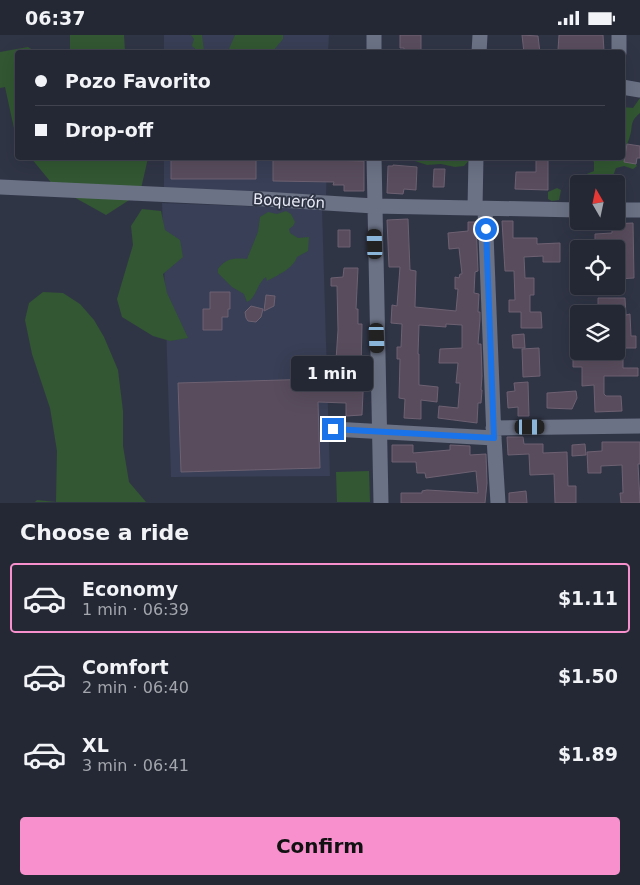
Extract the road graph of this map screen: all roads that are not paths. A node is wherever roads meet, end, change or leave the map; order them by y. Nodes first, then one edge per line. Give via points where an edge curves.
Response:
1 (374, 35) edge
2 (480, 35) edge
3 (619, 35) edge
4 (374, 50) edge
5 (479, 50) edge
6 (619, 50) edge
7 (625, 88) edge
8 (640, 90) edge
9 (374, 160) edge
10 (476, 160) edge
11 (0, 187) edge
12 (374, 206) junction
13 (480, 208) junction
14 (570, 210) edge
15 (625, 210) edge
16 (640, 210) edge
17 (640, 426) edge
18 (333, 429) dead end
19 (380, 433) junction
20 (494, 433) junction
21 (381, 503) edge
22 (498, 503) edge

1 - 4 street
2 - 5 street
3 - 6 street
7 - 8 street
9 - 12 street
10 - 13 street
11 - 12 street, Boquerón
12 - 13 street, Boquerón
12 - 19 street
13 - 14 street, Boquerón
13 - 20 street
15 - 16 street
17 - 20 street
18 - 19 street
19 - 20 street
19 - 21 street
20 - 22 street

